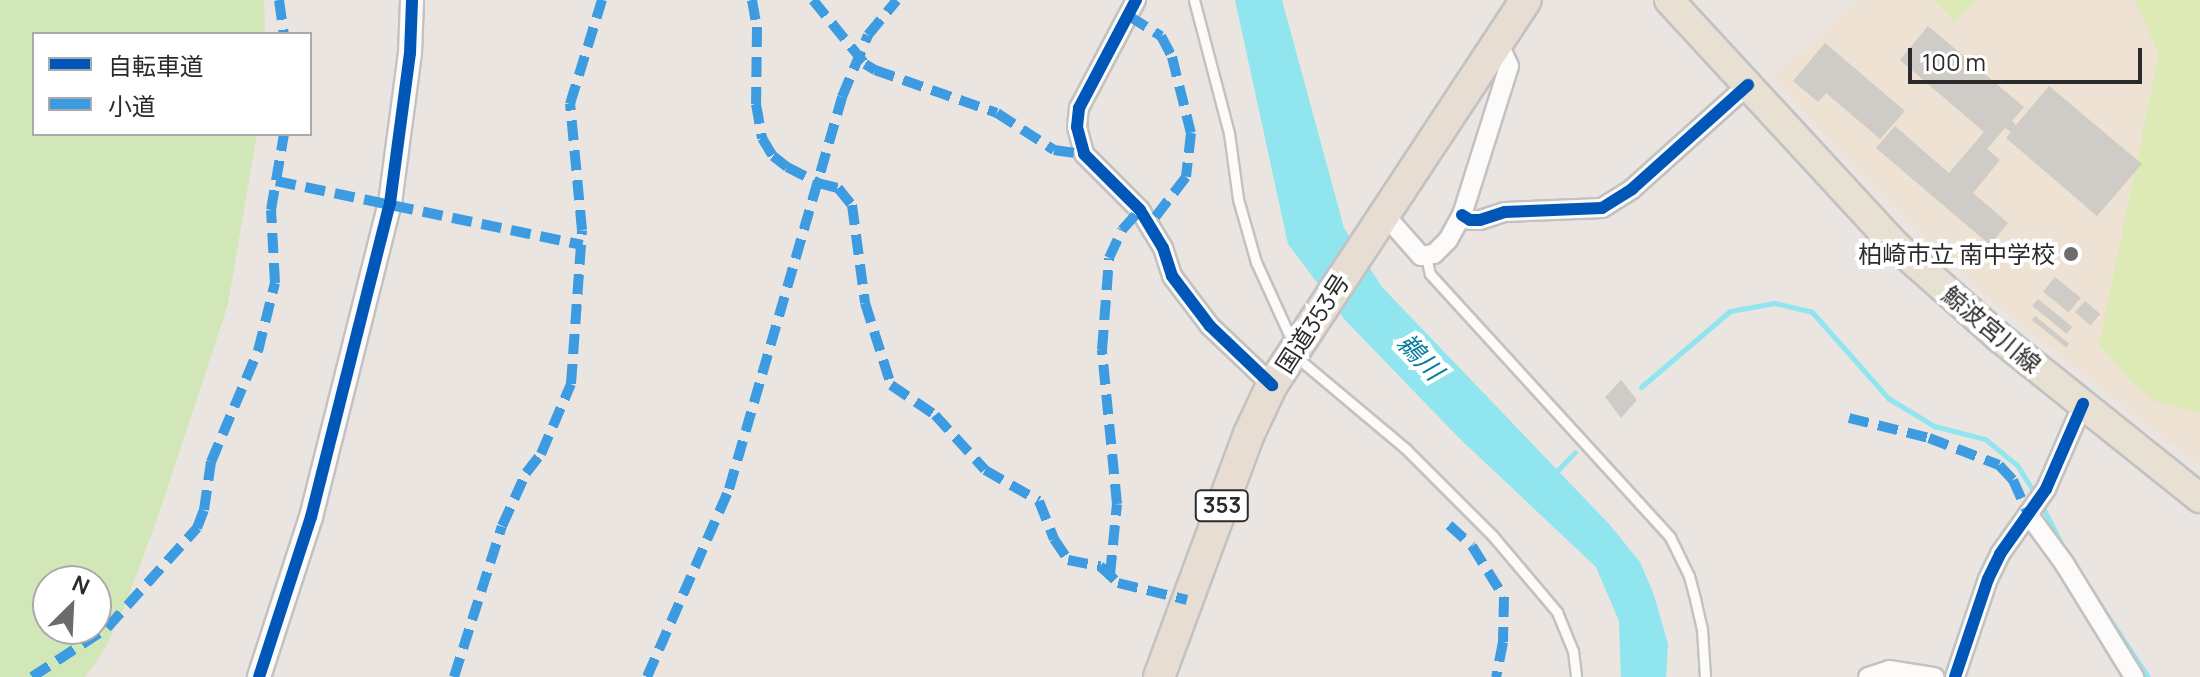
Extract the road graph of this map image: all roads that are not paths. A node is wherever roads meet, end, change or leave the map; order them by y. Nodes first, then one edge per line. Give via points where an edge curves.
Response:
1 (412, 0) edge
2 (1136, 0) edge
3 (1194, 0) edge
4 (1526, 0) edge
5 (1669, 0) edge
6 (1499, 45) junction
7 (1748, 85) junction
8 (1462, 215) junction
9 (1382, 218) junction
10 (1426, 257) junction
11 (1296, 348) junction
12 (1272, 385) junction
13 (2083, 404) junction
14 (2200, 498) edge
15 (2031, 510) junction
16 (259, 677) edge
17 (1159, 677) edge
18 (1576, 677) edge
19 (1705, 677) edge
20 (1868, 677) edge
21 (1934, 677) edge
22 (1955, 677) edge
23 (2134, 677) edge

1 - 16 street via 410,53 386,218 311,517
2 - 12 street via 1079,108 1077,127 1084,154 1140,210 1163,248 1172,276 1210,326
3 - 11 lane via 1229,133 1252,251
4 - 6 highway, 国道353号 / 353
5 - 7 main road, 鯨波宮川線
6 - 8 street via 1509,66
6 - 9 highway, 国道353号 / 353
7 - 8 street via 1622,199 1602,208 1505,212 1480,220
7 - 13 main road, 鯨波宮川線 via 1894,244
8 - 10 street via 1448,240
9 - 10 street
9 - 11 highway, 国道353号 / 353
10 - 19 lane via 1430,274 1670,537 1695,599
11 - 12 highway, 国道353号 / 353
11 - 18 lane via 1492,535 1557,612 1573,651
12 - 17 highway, 国道353号 / 353
13 - 14 main road, 鯨波宮川線
13 - 15 street via 2046,489
15 - 22 street via 1988,579
15 - 23 street
20 - 21 street via 1889,670

